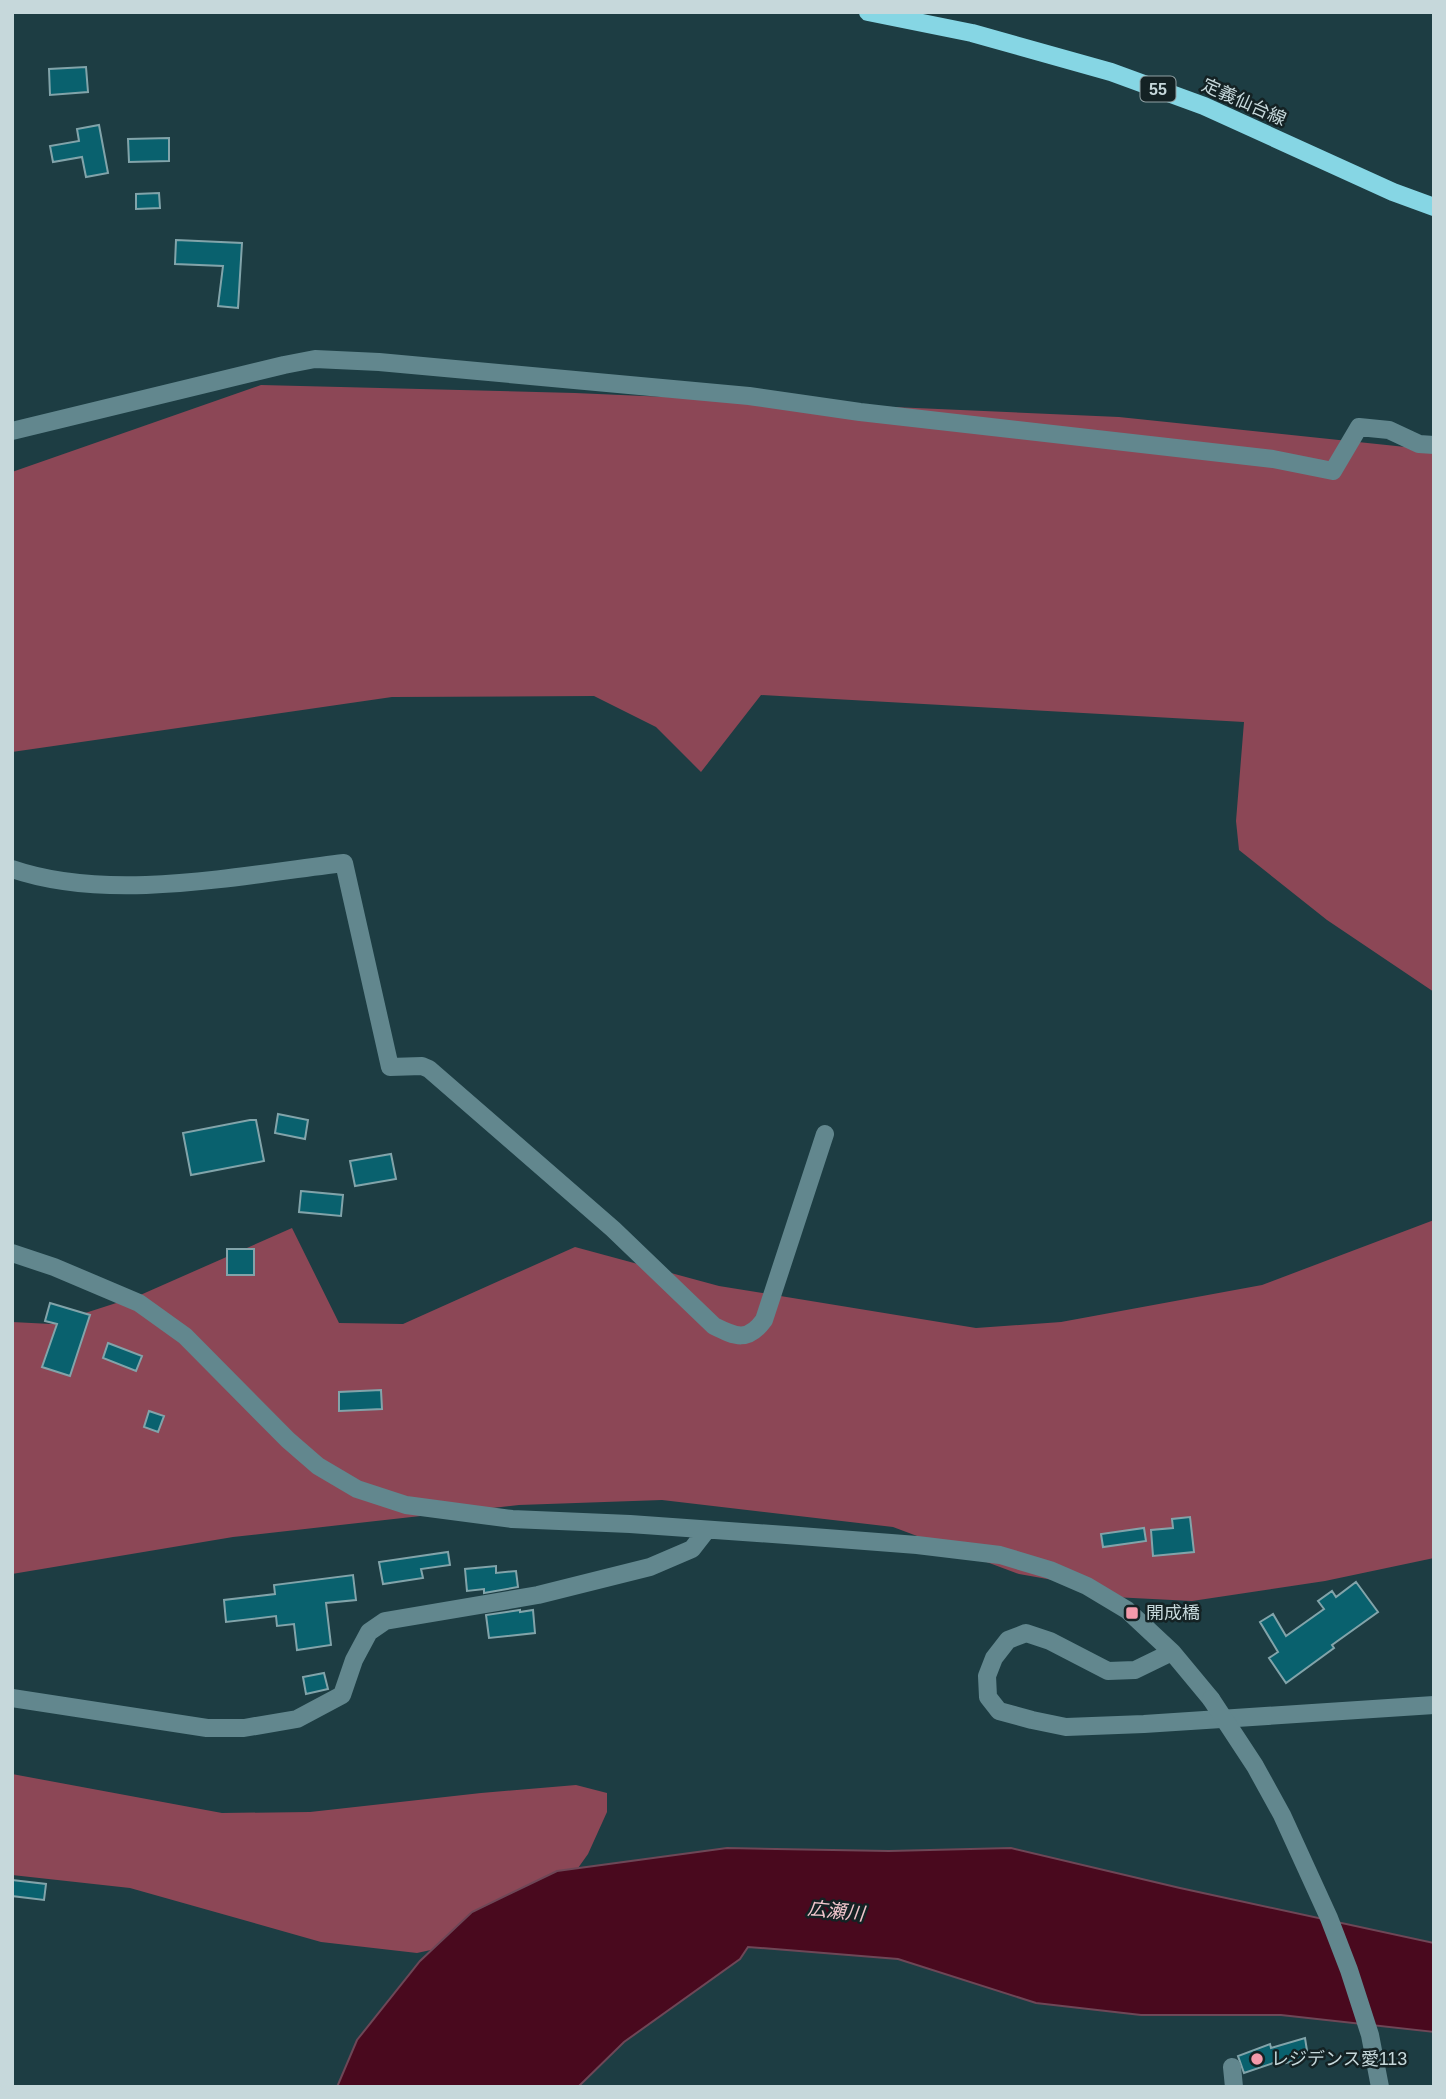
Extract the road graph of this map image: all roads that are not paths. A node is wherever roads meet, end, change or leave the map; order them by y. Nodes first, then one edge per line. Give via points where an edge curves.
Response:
1 (868, 12) edge
2 (1434, 207) edge
3 (12, 431) edge
4 (1434, 445) edge
5 (12, 869) edge
6 (825, 1134) dead end
7 (12, 1253) edge
8 (706, 1531) junction
9 (1172, 1652) junction
10 (12, 1698) edge
11 (1434, 1704) edge
12 (1232, 2067) dead end
13 (1234, 2087) edge
14 (1380, 2087) edge

1 - 2 main road, 定義仙台線 / 55 via 972,33 1111,72 1204,106
3 - 4 street via 315,359 749,396 1273,459 1333,471 1359,427 1389,430 1419,444
5 - 6 street via 51,880 121,886 344,863 390,1067 429,1069 613,1229 715,1326 732,1335 749,1335 764,1320
7 - 8 street via 139,1303 185,1336 318,1466 357,1489 406,1505 485,1515
8 - 9 street via 1000,1555 1087,1586 1127,1609
8 - 10 street via 692,1549 650,1567 538,1595 385,1621 369,1632 342,1695 297,1720 207,1728
9 - 11 street via 1135,1670 1108,1671 1026,1633 1008,1640 994,1658 987,1676 988,1697 999,1711 1066,1727
9 - 14 street, bridge via 1211,1699 1282,1815 1349,1970 1370,2035
12 - 13 street

